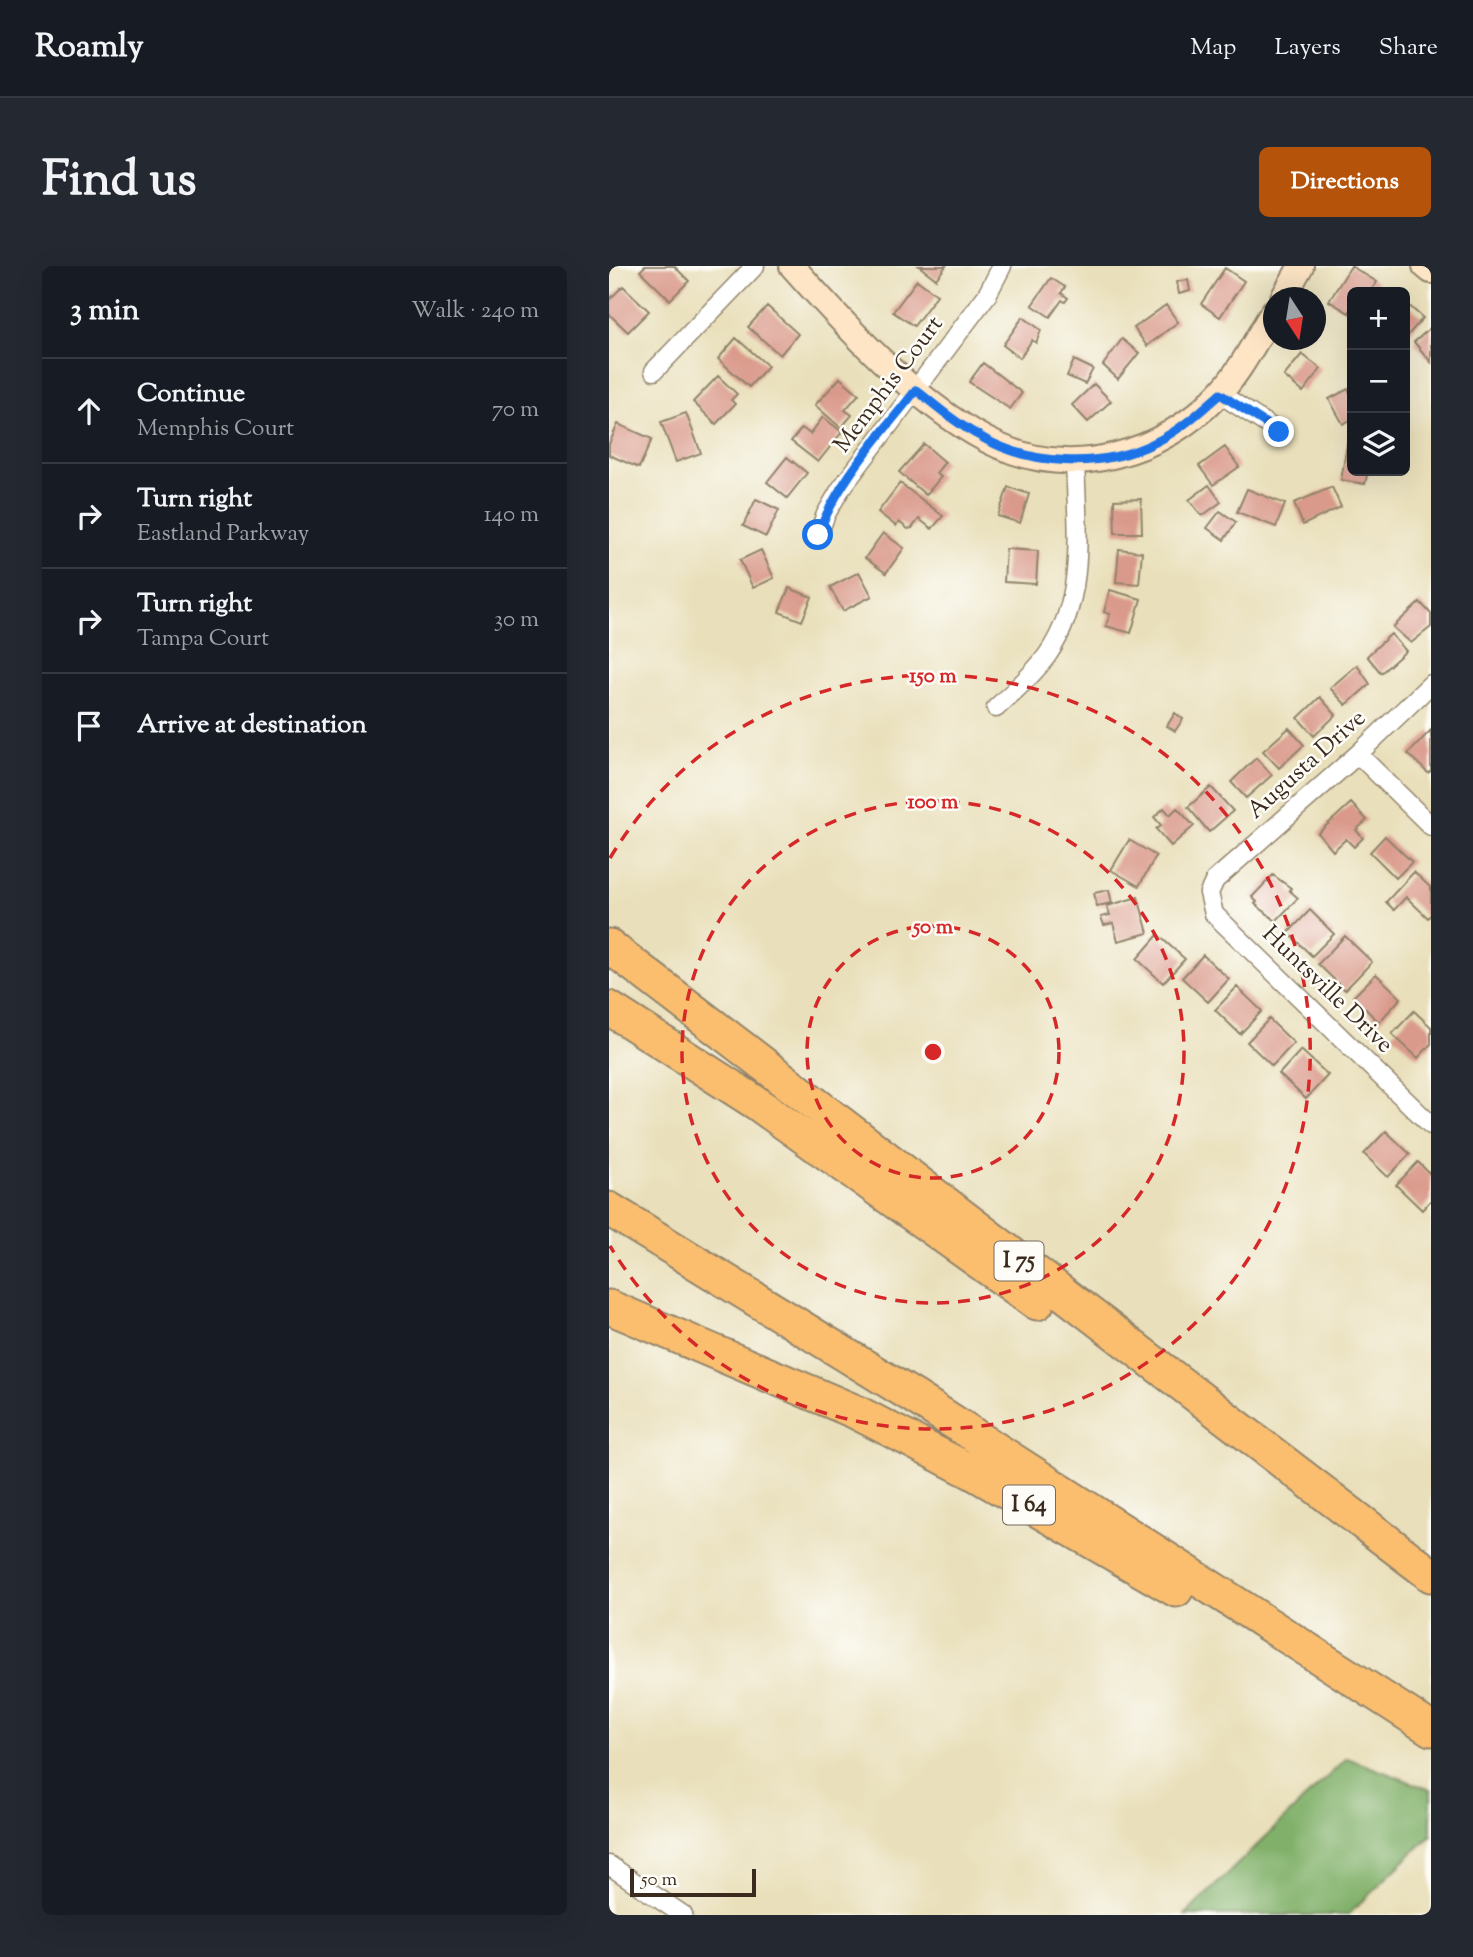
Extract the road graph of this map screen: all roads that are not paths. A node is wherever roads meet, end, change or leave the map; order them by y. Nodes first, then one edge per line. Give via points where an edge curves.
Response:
1 (755, 266) edge
2 (792, 266) edge
3 (1002, 266) edge
4 (1301, 266) edge
5 (1425, 266) edge
6 (1431, 271) edge
7 (1289, 287) edge
8 (1263, 327) edge
9 (654, 371) dead end
10 (916, 390) junction
11 (1220, 394) junction
12 (1279, 432) dead end
13 (1075, 461) junction
14 (818, 535) dead end
15 (1431, 684) edge
16 (996, 708) dead end
17 (1358, 754) junction
18 (1431, 825) edge
19 (1215, 880) joint
20 (609, 946) edge
21 (609, 1008) edge
22 (1431, 1125) edge
23 (609, 1209) edge
24 (609, 1307) edge
25 (1431, 1575) edge
26 (1431, 1586) edge
27 (1431, 1729) edge
28 (1431, 1738) edge
29 (609, 1865) edge
30 (683, 1915) edge

1 - 9 street
2 - 10 street
3 - 10 street, Memphis Court via 988,295
4 - 7 street
5 - 6 street
8 - 11 street
10 - 13 street via 976,435 1001,447
10 - 14 street, Memphis Court via 840,490
11 - 12 street
11 - 13 street via 1155,443
13 - 16 street via 1073,597 1048,654
15 - 17 street, Augusta Drive
17 - 18 street
17 - 19 street, Augusta Drive
19 - 22 street, Huntsville Drive via 1209,893 1214,914
20 - 25 highway, I 75
21 - 26 highway via 769,1112
23 - 27 highway via 916,1398
24 - 28 highway, I 64 via 856,1412 972,1472
29 - 30 street

